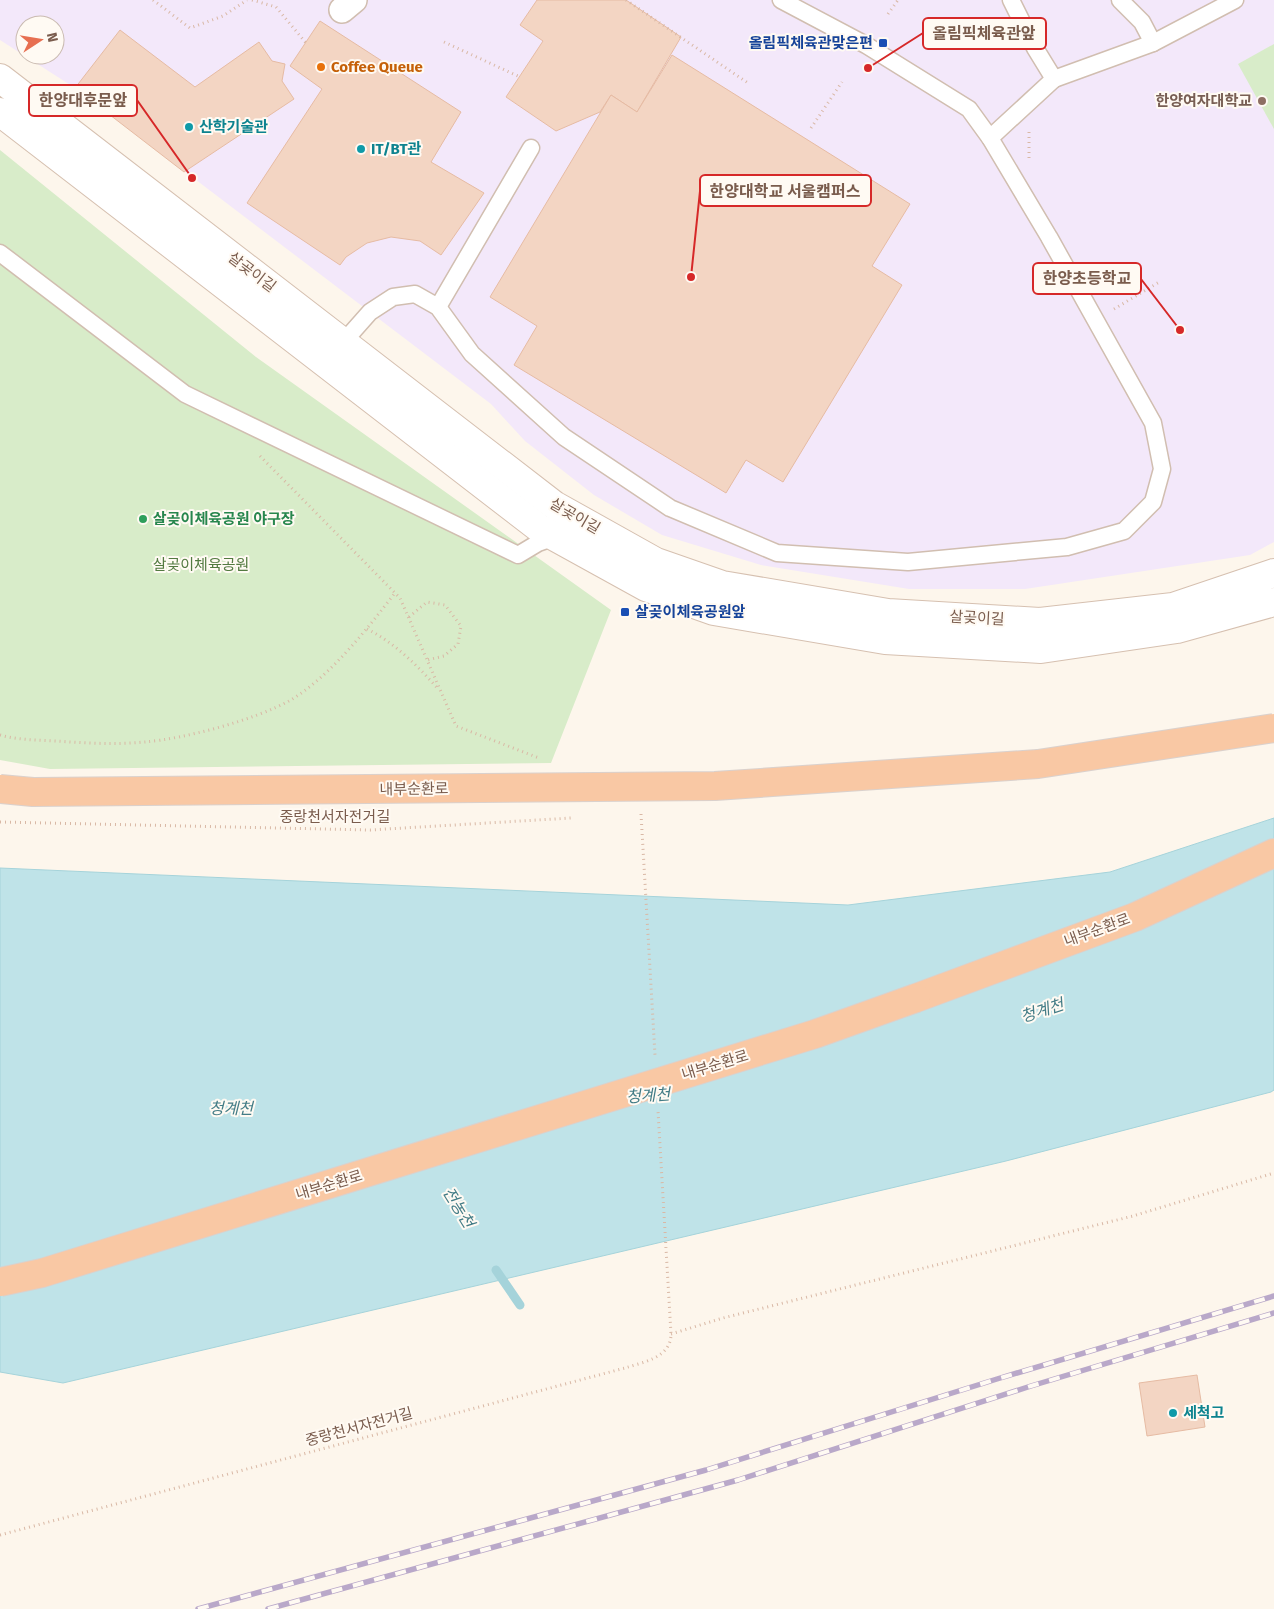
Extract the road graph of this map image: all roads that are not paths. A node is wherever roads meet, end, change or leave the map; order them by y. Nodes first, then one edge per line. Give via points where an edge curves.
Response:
1 (781, 0) edge
2 (1012, 0) edge
3 (1120, 0) edge
4 (1235, 0) edge
5 (1153, 43) junction
6 (0, 78) edge
7 (1054, 79) junction
8 (0, 112) edge
9 (990, 138) junction
10 (532, 148) dead end
11 (0, 253) edge
12 (438, 308) junction
13 (343, 342) junction
14 (326, 363) junction
15 (555, 537) junction
16 (1274, 573) edge
17 (1274, 602) edge
18 (1274, 728) edge
19 (0, 789) edge
20 (1274, 854) edge
21 (0, 1282) edge

1 - 9 lane via 866,45 970,109
2 - 7 lane
3 - 5 lane via 1142,22
4 - 5 lane
5 - 7 lane
6 - 13 main road, 살곶이길
7 - 9 lane
8 - 14 main road, 살곶이길
9 - 12 lane via 1153,423 1162,469 1153,502 1124,530 1067,547 908,562 777,553 670,508 564,437 472,354
10 - 12 lane
11 - 15 lane via 184,394 518,554
12 - 13 lane via 415,294 393,296 370,312
13 - 14 lane
13 - 16 main road, 살곶이길 via 554,505 656,562 722,585 888,613 1040,622 1173,607
14 - 15 main road, 살곶이길 via 539,528
15 - 17 main road, 살곶이길 via 646,587 714,611 885,640 1040,649 1177,629
18 - 19 highway, 내부순환로, bridge via 1038,764 715,786 43,792
20 - 21 highway, 내부순환로, bridge via 1135,917 815,1034 42,1273

